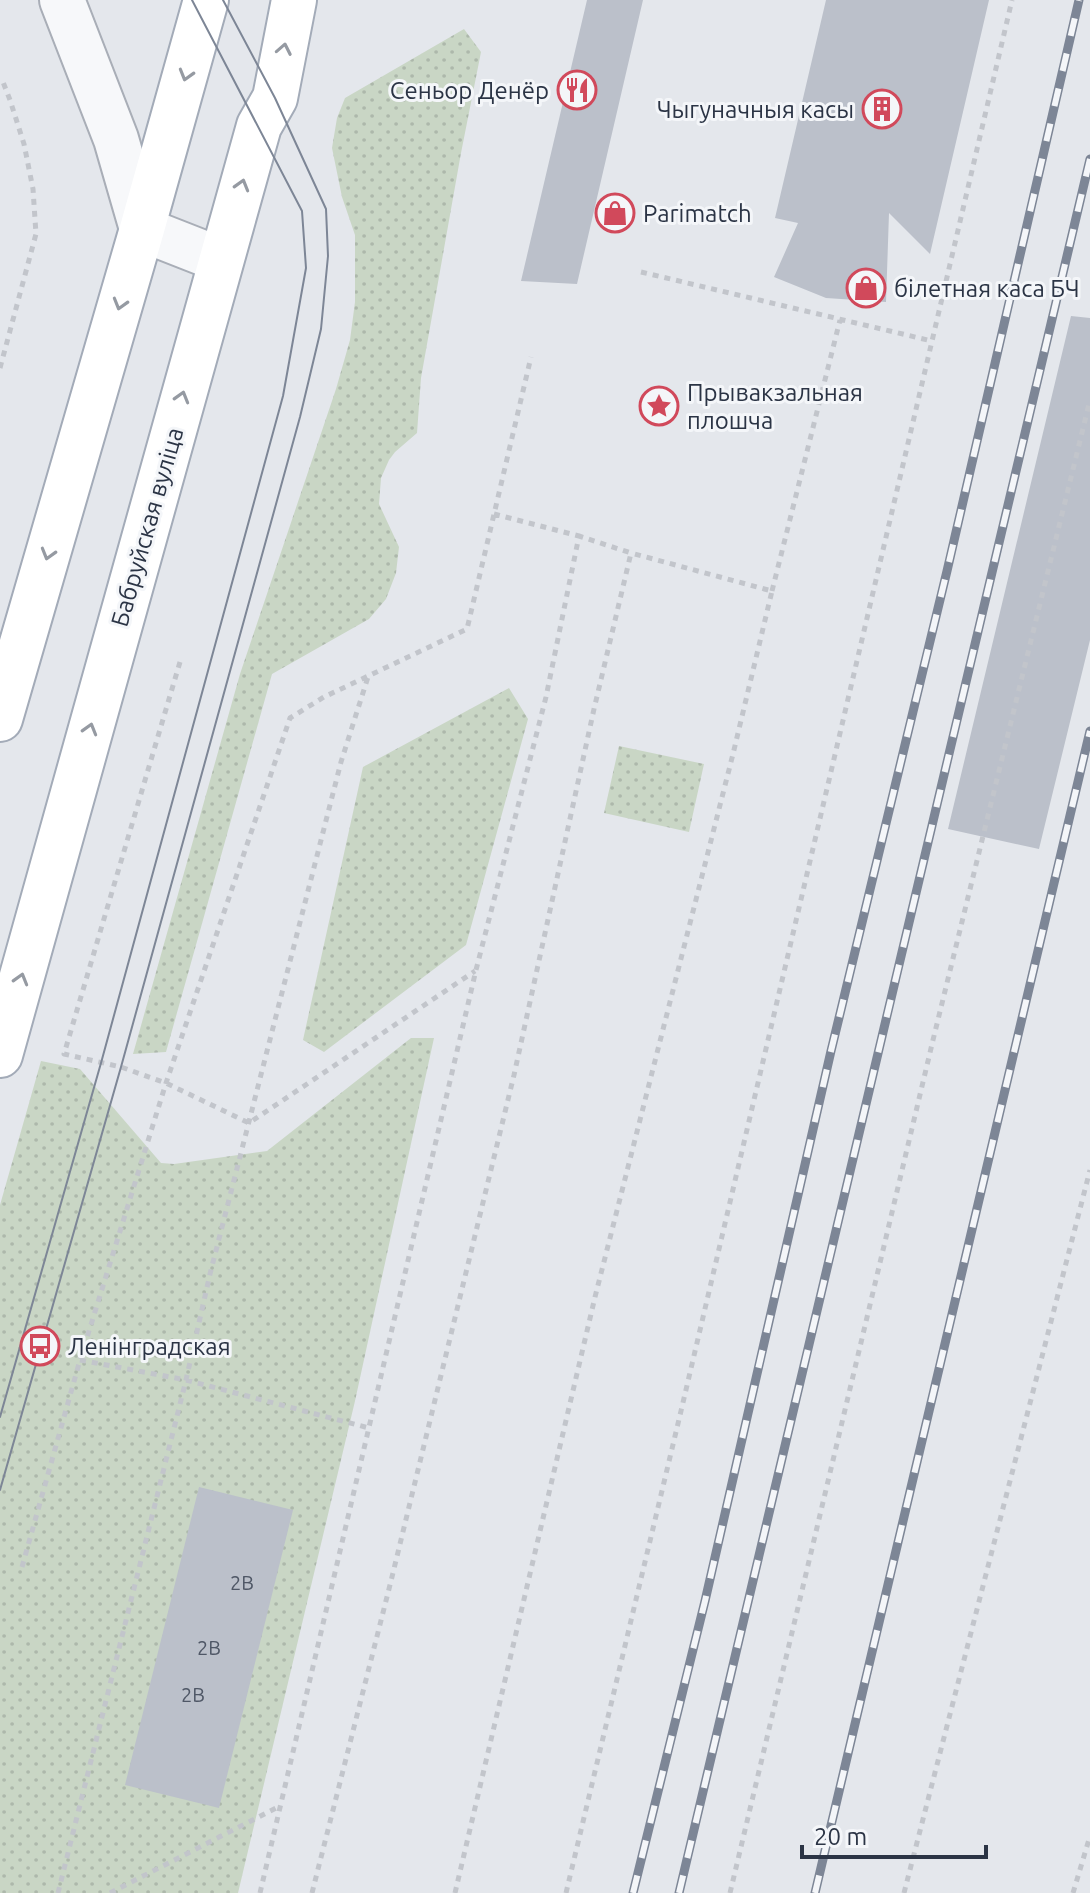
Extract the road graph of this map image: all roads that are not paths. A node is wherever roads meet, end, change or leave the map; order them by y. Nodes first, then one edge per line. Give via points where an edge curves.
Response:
1 (62, 0) edge
2 (87, 0) edge
3 (206, 0) edge
4 (294, 0) edge
5 (116, 139) junction
6 (142, 229) junction
7 (221, 260) junction
8 (0, 719) edge
9 (0, 1055) edge

1 - 5 street
2 - 5 street
3 -> 6 main road
7 -> 4 main road, Бабруйская вуліца via 259,126 275,98
5 - 6 street
6 - 7 street
6 -> 8 main road
9 -> 7 main road, Бабруйская вуліца

